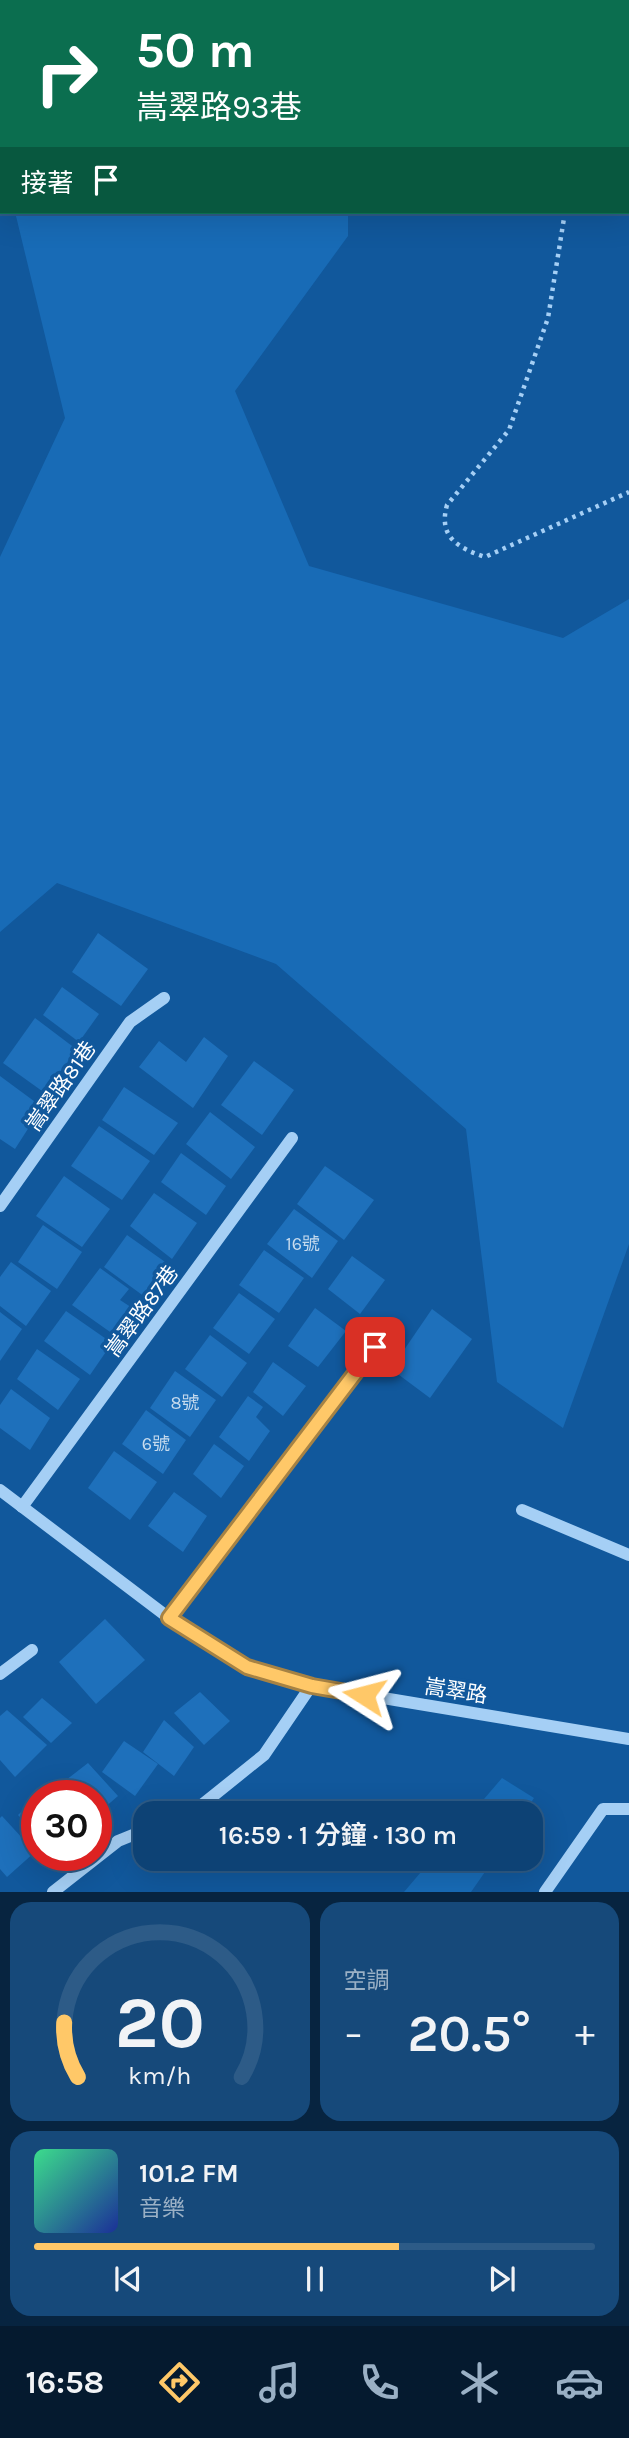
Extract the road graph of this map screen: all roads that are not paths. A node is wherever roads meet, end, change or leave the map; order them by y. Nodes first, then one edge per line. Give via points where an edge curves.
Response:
1 (164, 998) dead end
2 (292, 1138) dead end
3 (0, 1206) edge
4 (375, 1347) dead end
5 (0, 1490) edge
6 (22, 1507) junction
7 (522, 1510) dead end
8 (629, 1555) edge
9 (169, 1618) junction
10 (32, 1650) dead end
11 (0, 1674) edge
12 (312, 1686) junction
13 (629, 1739) edge
14 (207, 1801) edge
15 (629, 1809) edge
16 (133, 1835) edge
17 (53, 1892) edge
18 (545, 1892) edge

1 - 3 street, 嵩翠路81巷 via 130,1022
2 - 6 street, 嵩翠路87巷
4 - 9 street
5 - 6 street, 嵩翠路
6 - 9 street, 嵩翠路
7 - 8 street
9 - 12 street, 嵩翠路 via 247,1667
10 - 11 street
12 - 13 street, 嵩翠路
12 - 14 street via 264,1755
15 - 18 street via 603,1809
16 - 17 street via 118,1841

